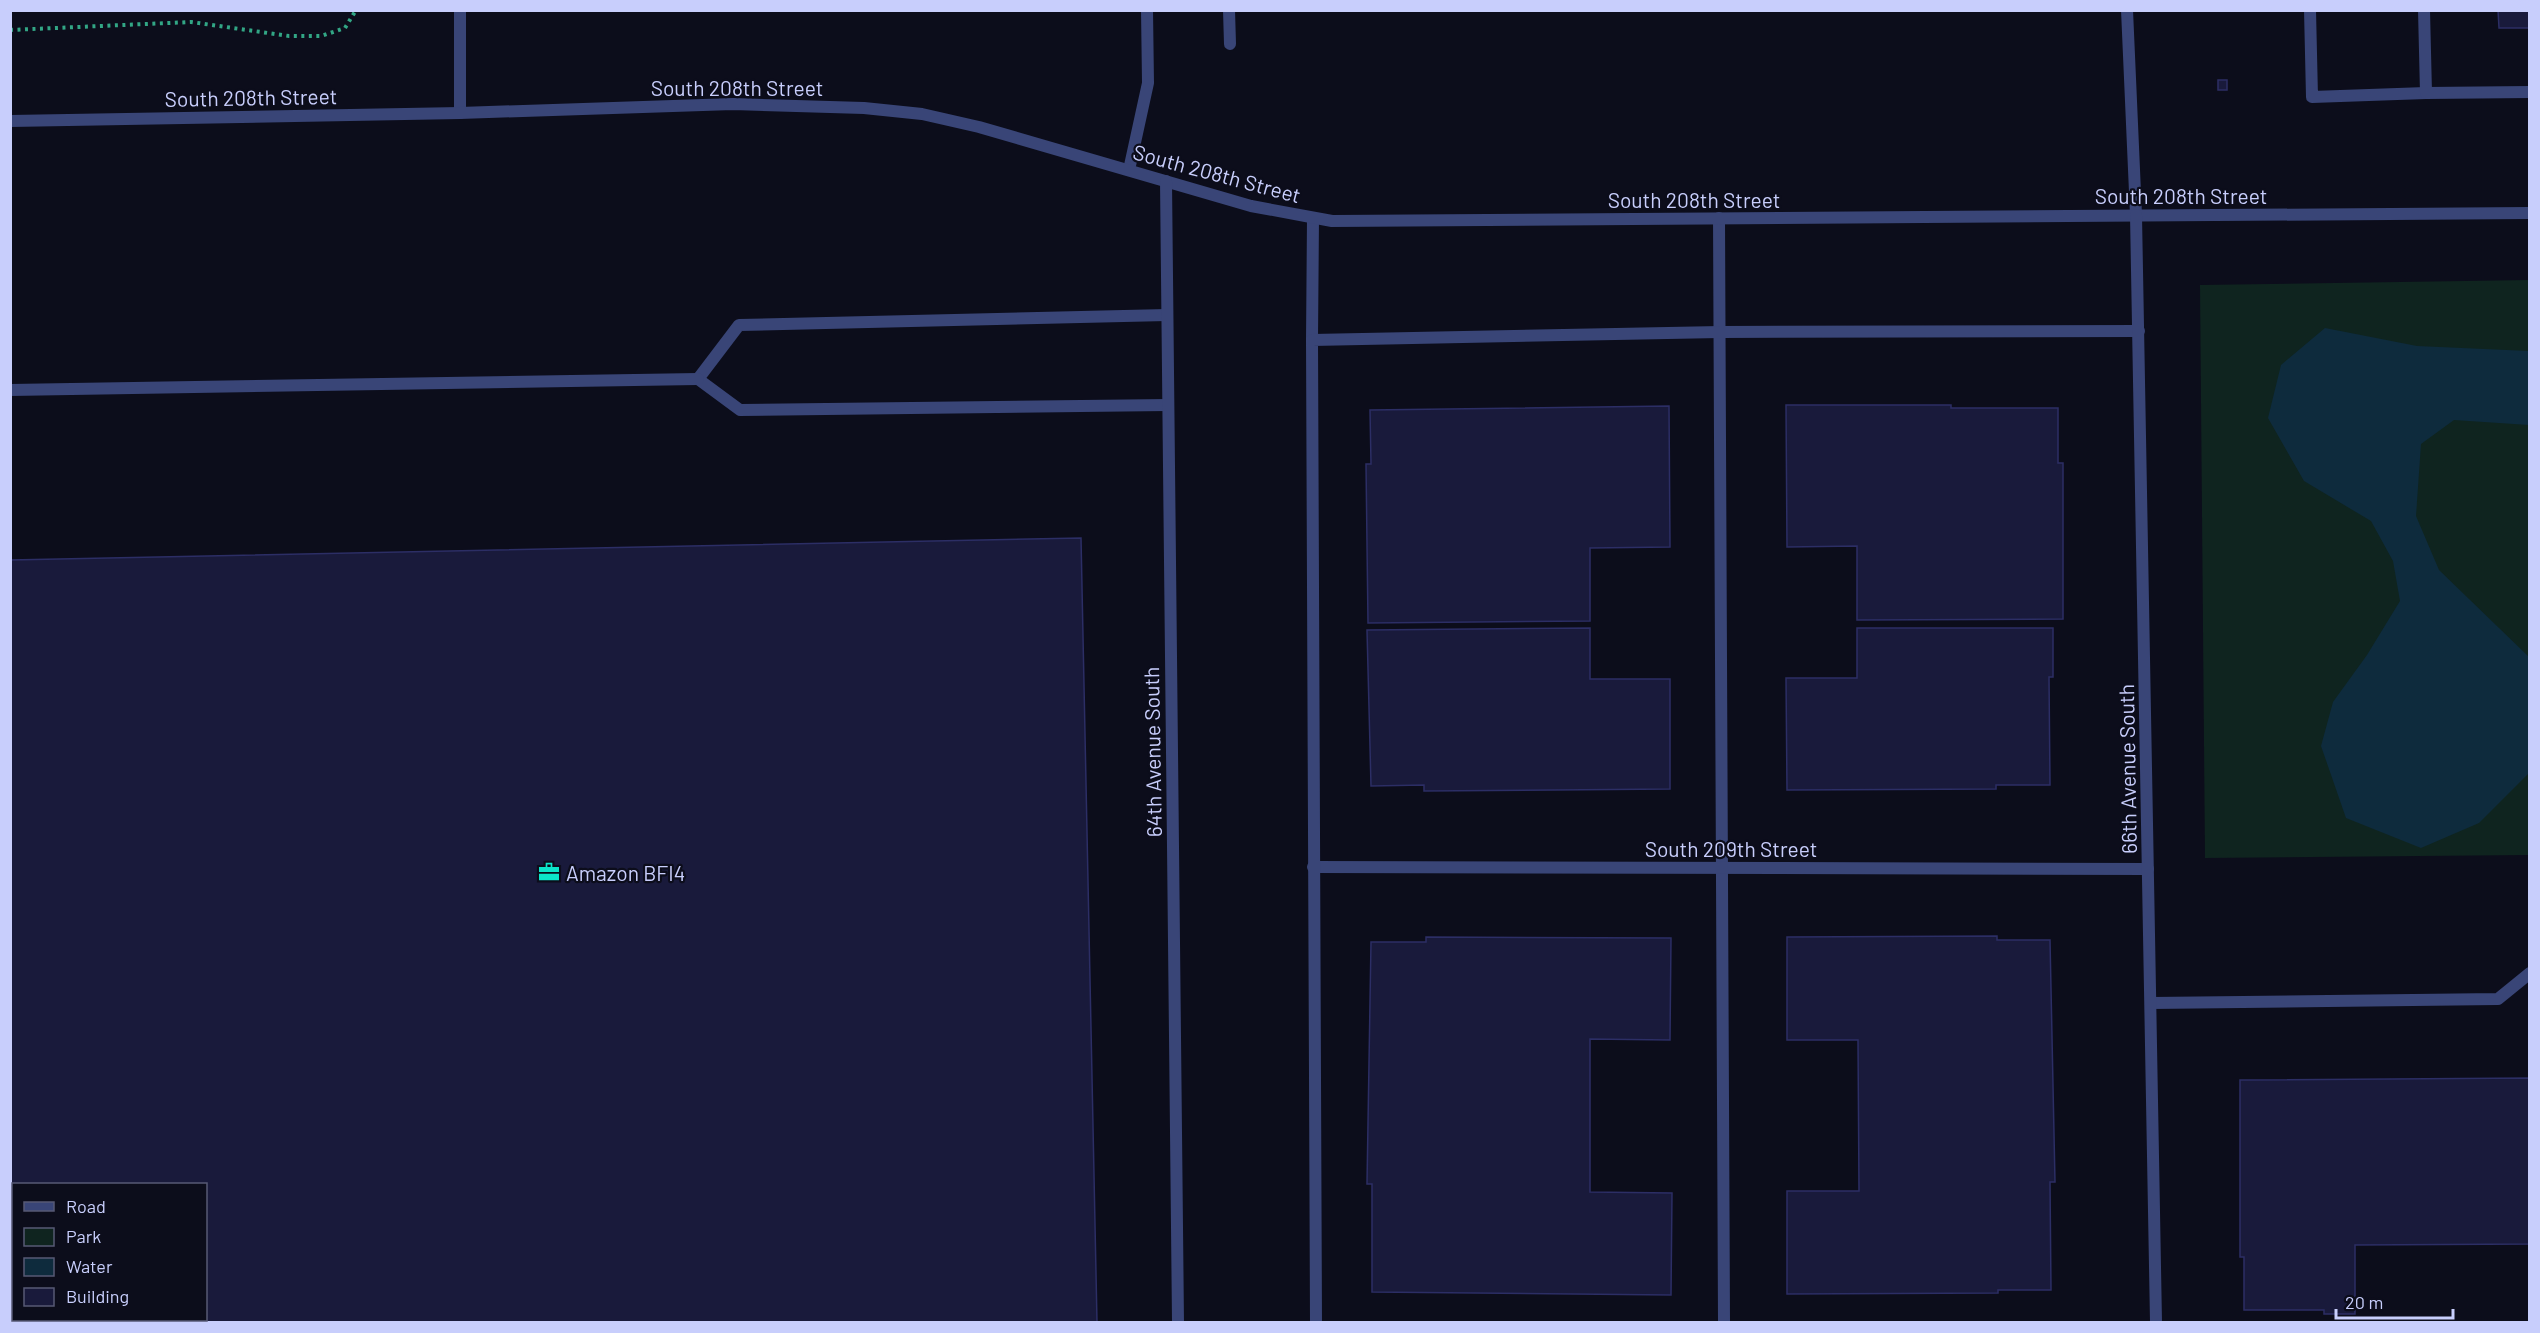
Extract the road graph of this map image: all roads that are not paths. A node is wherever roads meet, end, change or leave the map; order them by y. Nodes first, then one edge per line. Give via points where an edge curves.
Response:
1 (460, 10) edge
2 (1147, 10) edge
3 (1229, 10) edge
4 (2127, 10) edge
5 (2310, 10) edge
6 (2424, 10) edge
7 (1230, 44) dead end
8 (2529, 92) edge
9 (2426, 93) junction
10 (460, 113) junction
11 (10, 121) edge
12 (1129, 170) junction
13 (1166, 181) junction
14 (2529, 213) edge
15 (2136, 214) junction
16 (1313, 218) junction
17 (1719, 218) junction
18 (1167, 315) junction
19 (2139, 331) junction
20 (1720, 332) junction
21 (1312, 340) junction
22 (698, 379) junction
23 (10, 390) edge
24 (1168, 405) junction
25 (1313, 867) junction
26 (1722, 867) junction
27 (2148, 869) junction
28 (2529, 973) edge
29 (2151, 1003) junction
30 (1178, 1323) edge
31 (1316, 1323) edge
32 (1724, 1323) edge
33 (2156, 1323) edge

1 - 10 street
2 - 12 street via 1148,83
3 - 7 street
4 - 15 street, 66th Avenue South
5 - 9 street via 2312,97
6 - 9 street
8 - 9 street
10 - 11 street, South 208th Street
10 - 12 street, South 208th Street via 733,104 864,108 922,114 980,127
12 - 13 street, South 208th Street
13 - 16 street, South 208th Street via 1251,206
13 - 18 street, 64th Avenue South
14 - 15 street, South 208th Street
15 - 17 street, South 208th Street
15 - 19 street, 66th Avenue South
16 - 17 street, South 208th Street
16 - 21 street
17 - 20 street
18 - 22 street via 739,325
18 - 24 street, 64th Avenue South
19 - 20 street
19 - 27 street, 66th Avenue South
20 - 21 street
20 - 26 street
21 - 25 street
22 - 23 street
22 - 24 street via 740,410
24 - 30 street, 64th Avenue South
25 - 26 street, South 209th Street
25 - 31 street
26 - 27 street, South 209th Street
26 - 32 street
27 - 29 street, 66th Avenue South
28 - 29 street via 2498,999
29 - 33 street, 66th Avenue South

